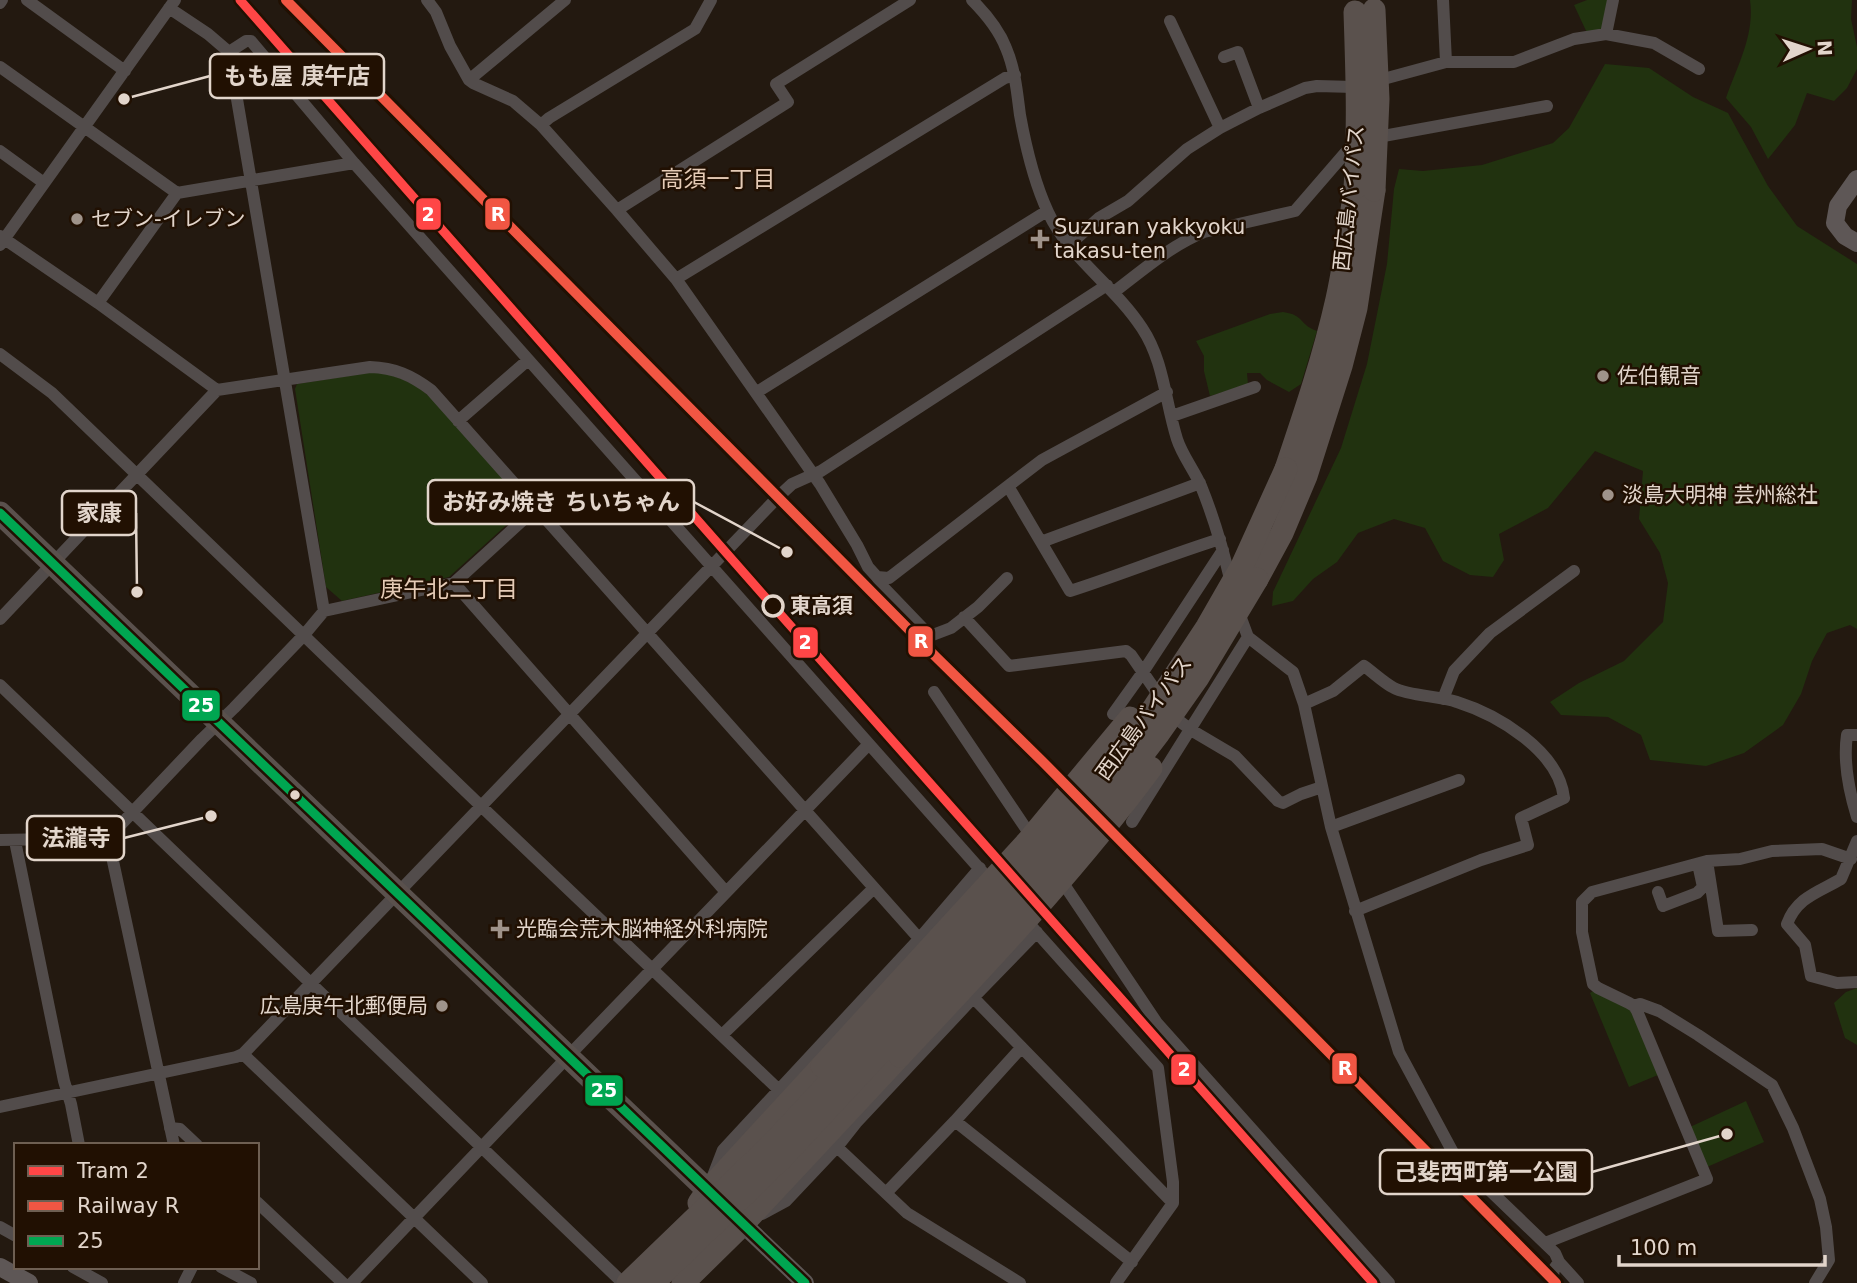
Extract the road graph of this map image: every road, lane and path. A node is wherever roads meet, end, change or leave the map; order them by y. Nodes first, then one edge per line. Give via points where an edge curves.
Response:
1 (27, 0) edge
2 (427, 0) edge
3 (565, 0) edge
4 (711, 0) edge
5 (910, 0) edge
6 (972, 0) edge
7 (1443, 0) edge
8 (1613, 0) edge
9 (172, 4) edge
10 (1364, 5) edge
11 (1170, 22) dead end
12 (1606, 34) junction
13 (229, 52) junction
14 (1224, 57) dead end
15 (1446, 62) junction
16 (0, 67) edge
17 (1699, 69) dead end
18 (125, 71) junction
19 (1015, 75) junction
20 (469, 79) junction
21 (1547, 106) dead end
22 (1259, 108) junction
23 (541, 125) junction
24 (84, 127) junction
25 (1220, 128) junction
26 (0, 151) edge
27 (354, 163) junction
28 (1857, 179) edge
29 (250, 180) junction
30 (44, 183) junction
31 (1364, 189) junction
32 (177, 193) junction
33 (617, 210) junction
34 (1047, 211) junction
35 (1, 240) edge
36 (1857, 243) edge
37 (1068, 246) junction
38 (676, 279) junction
39 (1110, 288) junction
40 (98, 303) junction
41 (0, 354) edge
42 (528, 360) junction
43 (284, 380) junction
44 (1255, 387) dead end
45 (217, 390) junction
46 (757, 392) junction
47 (1167, 392) junction
48 (1172, 416) junction
49 (458, 421) junction
50 (812, 474) junction
51 (137, 476) junction
52 (1200, 483) junction
53 (1008, 486) junction
54 (536, 508) junction
55 (0, 513) edge
56 (1041, 542) junction
57 (1222, 545) junction
58 (53, 564) junction
59 (711, 566) junction
60 (1574, 571) dead end
61 (877, 577) junction
62 (1007, 578) dead end
63 (1256, 579) junction
64 (454, 583) junction
65 (324, 611) junction
66 (964, 617) junction
67 (0, 619) edge
68 (647, 634) junction
69 (304, 635) junction
70 (1248, 636) junction
71 (1143, 672) junction
72 (0, 685) edge
73 (1168, 688) junction
74 (934, 692) dead end
75 (1443, 699) junction
76 (1304, 704) junction
77 (570, 713) junction
78 (1113, 713) dead end
79 (219, 723) junction
80 (1191, 730) junction
81 (1857, 736) edge
82 (869, 744) junction
83 (1459, 780) dead end
84 (1322, 786) junction
85 (482, 807) junction
86 (804, 810) junction
87 (133, 812) junction
88 (1857, 817) edge
89 (1132, 822) dead end
90 (1331, 827) junction
91 (108, 838) junction
92 (0, 840) edge
93 (15, 841) junction
94 (1857, 841) edge
95 (1851, 859) junction
96 (1703, 863) junction
97 (980, 869) junction
98 (874, 888) junction
99 (726, 892) junction
100 (1658, 892) dead end
101 (397, 894) junction
102 (1355, 911) junction
103 (1752, 930) dead end
104 (1037, 932) junction
105 (920, 938) junction
106 (652, 969) junction
107 (1857, 982) edge
108 (311, 983) junction
109 (972, 999) junction
110 (1634, 1006) junction
111 (722, 1035) junction
112 (1021, 1048) junction
113 (243, 1054) junction
114 (567, 1057) junction
115 (159, 1074) junction
116 (779, 1090) junction
117 (68, 1093) junction
118 (0, 1107) edge
119 (955, 1121) junction
120 (170, 1128) junction
121 (79, 1143) edge
122 (174, 1143) edge
123 (195, 1143) edge
124 (483, 1147) junction
125 (838, 1147) junction
126 (708, 1190) junction
127 (886, 1193) junction
128 (1173, 1203) junction
129 (259, 1204) edge
130 (415, 1218) junction
131 (743, 1224) junction
132 (1545, 1243) junction
133 (1132, 1262) junction
134 (1559, 1262) junction
135 (0, 1267) edge
136 (77, 1269) edge
137 (225, 1269) edge
138 (29, 1283) edge
139 (102, 1283) edge
140 (251, 1283) edge
141 (343, 1283) edge
142 (352, 1283) edge
143 (482, 1283) edge
144 (626, 1283) edge
145 (644, 1283) edge
146 (653, 1283) edge
147 (682, 1283) edge
148 (805, 1283) edge
149 (1020, 1283) edge
150 (1116, 1283) edge
151 (1389, 1283) edge
152 (1552, 1283) edge
153 (1577, 1283) edge
154 (1815, 1283) edge

1 - 18 street
2 - 20 street
3 - 20 street
4 - 23 street via 695,29
5 - 33 street via 776,84 788,102
6 - 19 street via 994,26
7 - 15 street
8 - 12 street
9 - 13 street
9 - 18 street
10 - 31 highway, 西広島バイパス, bridge via 1358,146
11 - 25 street
12 - 15 street via 1574,39 1514,62
12 - 17 street via 1654,43
13 - 27 street via 251,41
13 - 29 street
14 - 22 street via 1238,52
15 - 22 street via 1354,87 1304,88
16 - 24 street
18 - 24 street
19 - 34 street via 1027,149
19 - 38 street
20 - 23 street via 513,101
21 - 39 street via 1367,139 1346,152 1295,211 1191,237
22 - 25 street
23 - 33 street
24 - 30 street
24 - 32 street
25 - 37 street via 1187,149
26 - 30 street
27 - 29 street
27 - 42 street
28 - 36 street via 1838,206 1835,223
29 - 32 street
29 - 43 street
30 - 35 street
31 - 63 highway, 西広島バイパス via 1356,308 1341,366 1306,476
31 - 73 highway, 西広島バイパス, bridge via 1323,357 1286,469 1242,566
32 - 40 street
33 - 38 street
34 - 37 street
34 - 46 street
35 - 40 street
37 - 39 street
38 - 46 street
39 - 47 street via 1144,331
39 - 50 street
40 - 45 street
41 - 51 street via 52,393
42 - 49 street
42 - 59 street
43 - 45 street
43 - 49 street via 370,366 389,368 419,381
43 - 65 street
44 - 48 street
45 - 51 street
46 - 50 street
47 - 48 street
47 - 53 street via 1042,460
48 - 52 street via 1177,440
49 - 54 street
50 - 59 street via 792,484
50 - 61 street
51 - 58 street
51 - 69 street
52 - 56 street
52 - 57 street
53 - 56 street
53 - 61 street via 888,579
54 - 64 street
54 - 68 street
55 - 58 highway
56 - 57 street via 1070,592 1172,554
57 - 70 street
57 - 71 street
58 - 67 street
58 - 79 highway
59 - 68 street
59 - 82 street
60 - 75 street via 1490,634 1454,671
61 - 66 street via 930,636
62 - 66 street
63 - 131 highway, bridge via 1205,685 1115,818 1015,934
63 - 146 highway, 西広島バイパス, bridge via 1197,679 1062,854 783,1157
64 - 65 street
64 - 77 street
65 - 69 street
66 - 71 street via 1009,666 1126,651
68 - 77 street
68 - 86 street
69 - 79 street
69 - 85 street
70 - 76 street via 1293,672
70 - 80 street
71 - 78 street
71 - 80 street via 1173,716
72 - 87 street
73 - 126 highway, bridge via 1139,708 1028,841
73 - 144 highway, 西広島バイパス, bridge via 1099,781 992,907 772,1144
74 - 151 street via 1157,1023
75 - 76 street via 1396,689 1364,666 1333,691
75 - 102 street via 1504,722 1520,734 1554,770 1564,798 1521,818 1528,845
76 - 84 street
77 - 85 street
77 - 99 street
79 - 87 street
79 - 101 highway
80 - 84 street via 1236,756 1280,803
80 - 89 street
81 - 88 street via 1847,735 1844,751
82 - 86 street
82 - 97 street
83 - 90 street
84 - 90 street
85 - 101 street
85 - 106 street
86 - 98 street
86 - 99 street
87 - 91 street
87 - 108 street
90 - 102 street
91 - 93 street
91 - 115 street
92 - 93 street
93 - 117 street
94 - 95 street
95 - 96 street via 1822,849 1772,851
95 - 107 street via 1841,878 1797,906 1787,924 1805,945 1811,976 1837,983
96 - 100 street via 1703,887 1697,893 1663,906
96 - 103 street via 1718,931
96 - 110 street via 1592,892 1582,902 1582,932 1593,984
97 - 104 street
97 - 105 street
98 - 105 street
98 - 111 street
99 - 106 street
101 - 108 street
101 - 114 highway
102 - 132 street via 1399,1052 1456,1158
104 - 109 street
104 - 128 street via 1158,1068
105 - 109 street
105 - 116 street
106 - 111 street
106 - 114 street
108 - 113 street
108 - 124 street
109 - 112 street
109 - 125 street
110 - 132 street via 1707,1179
110 - 154 street via 1659,1011 1772,1085 1820,1199 1829,1260
111 - 116 street
112 - 119 street
112 - 128 street
113 - 115 street
113 - 130 street
114 - 124 street
114 - 126 highway
115 - 117 street
115 - 120 street
116 - 126 street via 723,1150
117 - 118 street
117 - 121 street
119 - 127 street
119 - 133 street
120 - 122 street
120 - 123 street via 180,1129
124 - 130 street
124 - 144 street
125 - 127 street
125 - 131 street via 786,1200
126 - 131 highway
126 - 145 highway
127 - 149 street via 906,1213
128 - 133 street
129 - 141 street
130 - 142 street
130 - 143 street
131 - 147 highway
131 - 148 street
132 - 134 street
133 - 150 street
134 - 152 street
134 - 153 street
135 - 138 street
136 - 139 street
137 - 140 street

